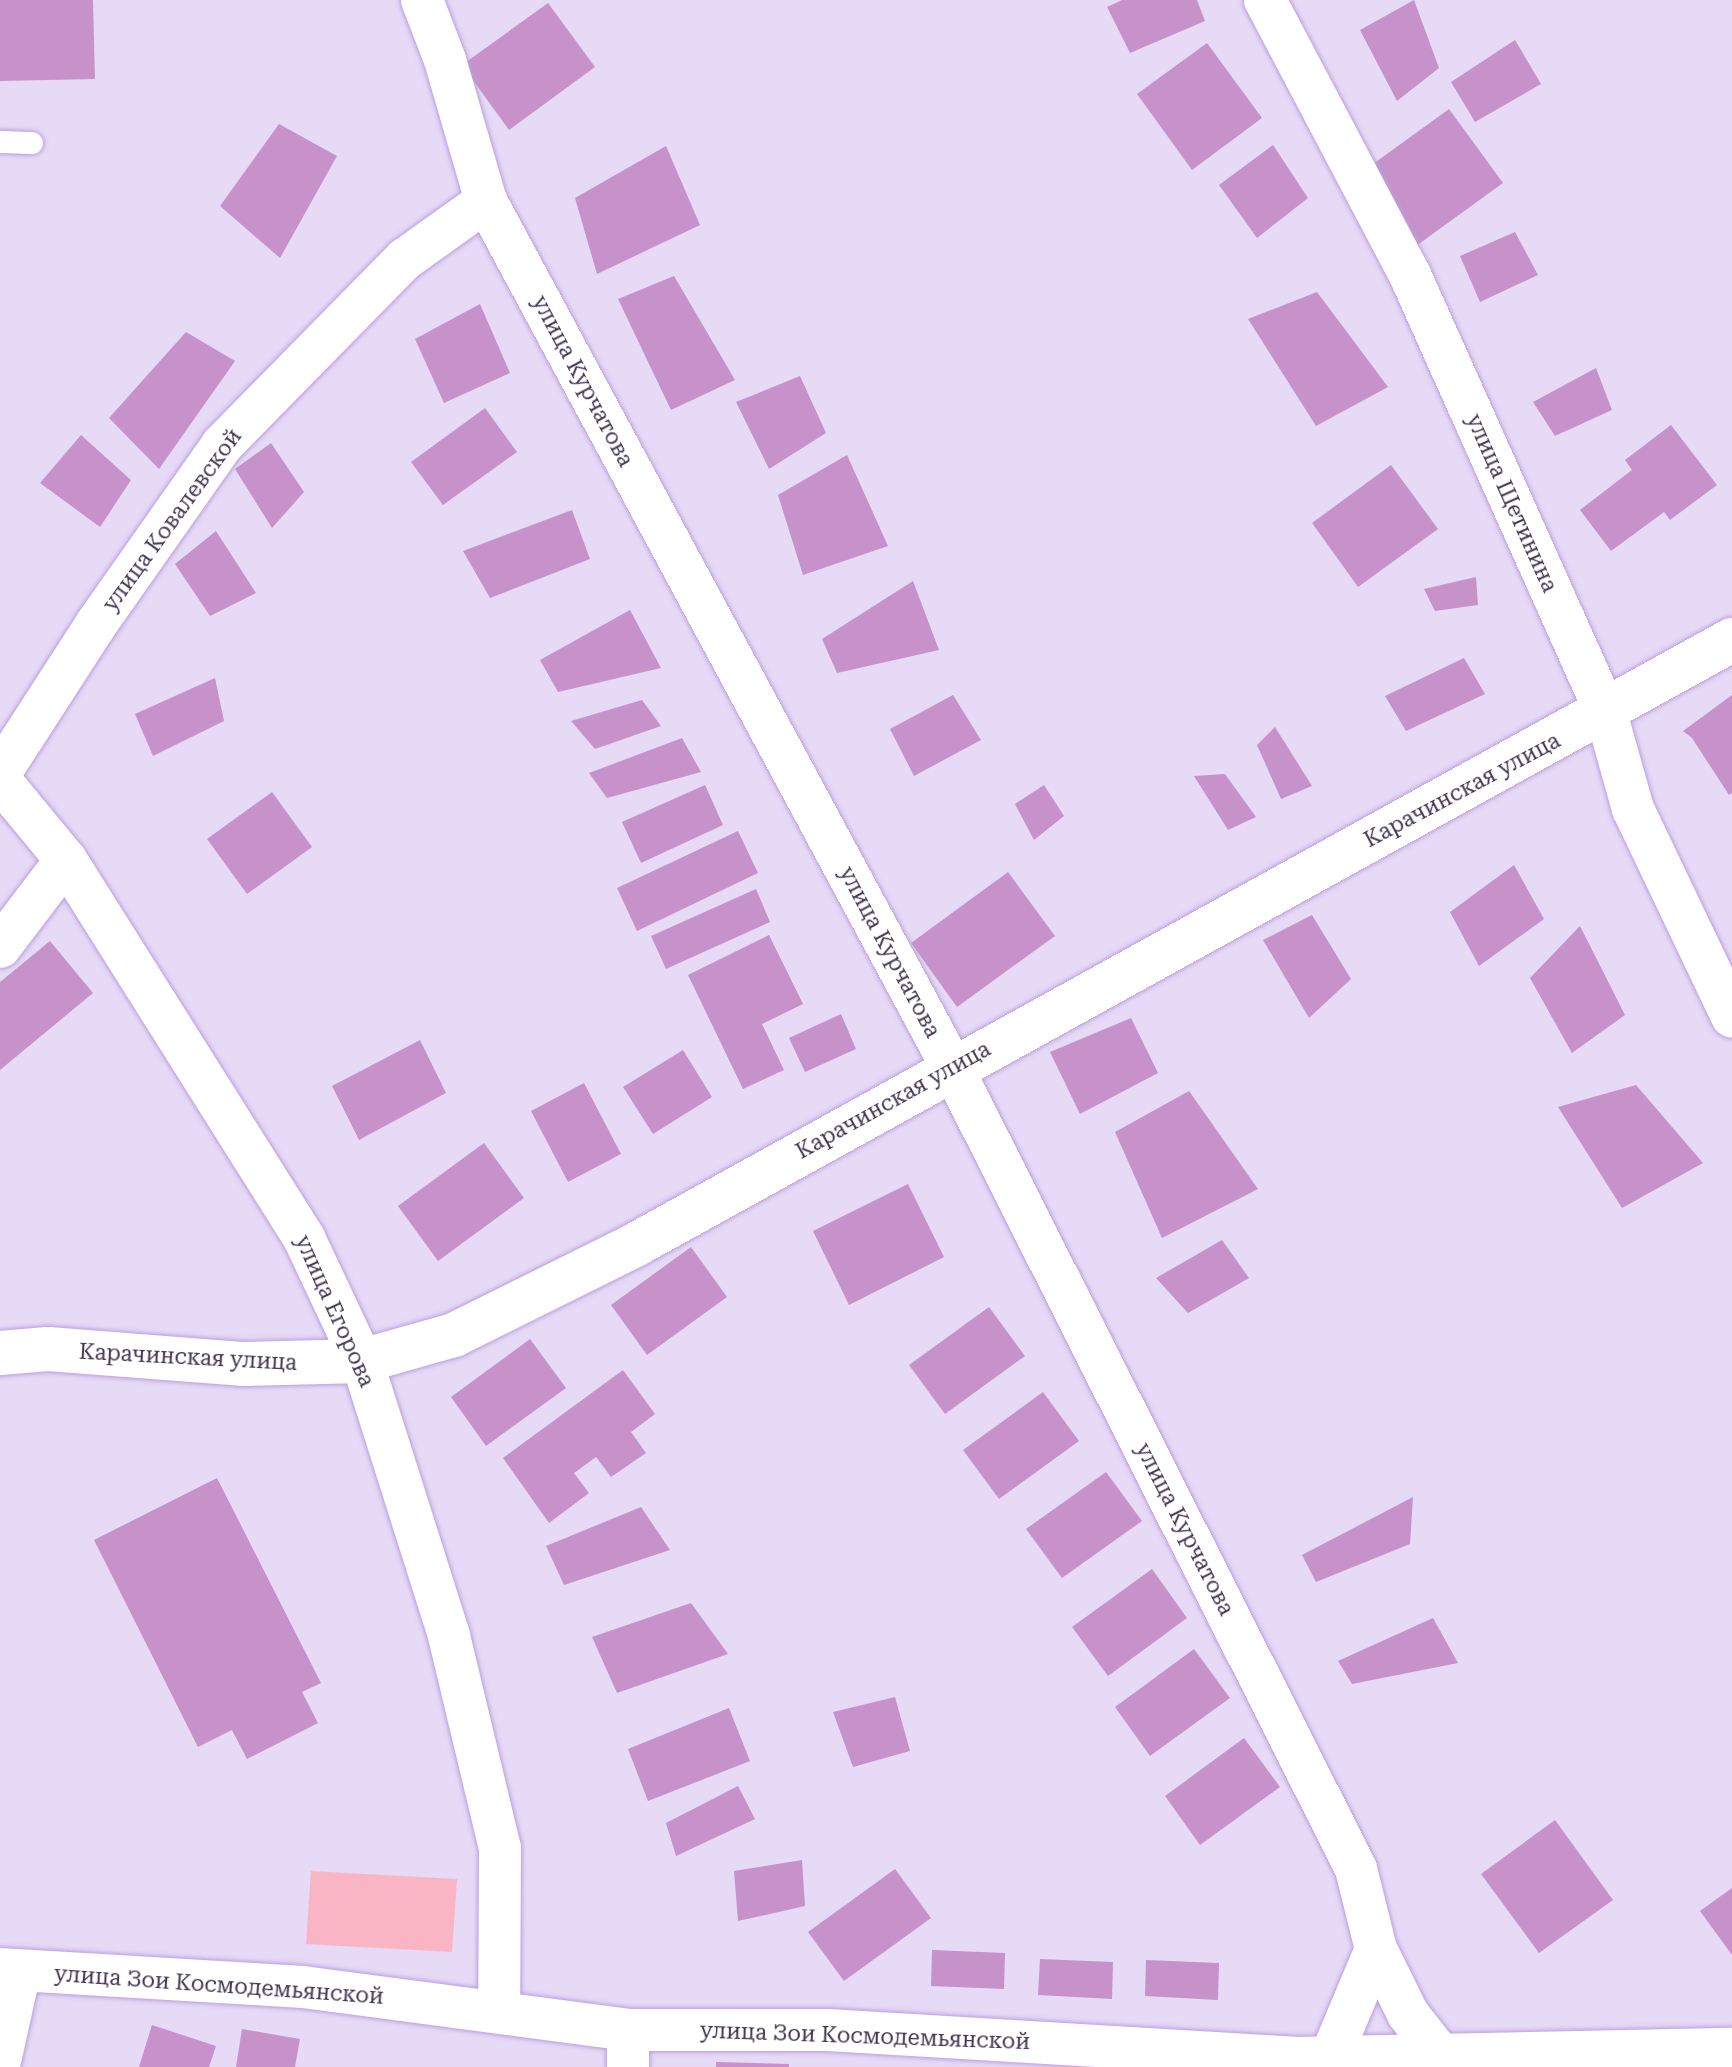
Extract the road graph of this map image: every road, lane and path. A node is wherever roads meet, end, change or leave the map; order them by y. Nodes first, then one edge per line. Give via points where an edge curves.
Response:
1 (422, 0) edge
2 (1265, 0) edge
3 (0, 142) edge
4 (32, 143) dead end
5 (486, 201) junction
6 (1732, 640) edge
7 (1606, 713) junction
8 (0, 773) edge
9 (0, 780) edge
10 (66, 860) junction
11 (0, 947) edge
12 (1732, 1017) edge
13 (952, 1067) junction
14 (0, 1353) edge
15 (362, 1361) junction
16 (1376, 1949) junction
17 (10, 1970) edge
18 (499, 2012) junction
19 (628, 2048) edge
20 (1732, 2049) edge
21 (1442, 2057) junction
22 (1306, 2060) edge
23 (0, 2061) edge

1 - 5 street, улица Курчатова
2 - 7 street, улица Щетинина via 1410,275
3 - 4 lane
5 - 8 street, улица Ковалевской via 405,259 222,445
5 - 13 street, улица Курчатова
6 - 7 street, Карачинская улица
7 - 12 street, улица Щетинина via 1633,809
7 - 13 street, Карачинская улица
9 - 10 street, улица Егорова
10 - 11 street
10 - 15 street, улица Егорова via 304,1238
13 - 15 street, Карачинская улица via 635,1245 454,1335
13 - 16 street, улица Курчатова via 1356,1869
14 - 15 street, Карачинская улица via 48,1349 244,1364
15 - 18 street, улица Егорова via 449,1636 500,1848
16 - 21 street, улица Курчатова via 1408,2014
16 - 22 street
17 - 18 street, улица Зои Космодемьянской via 303,1987
17 - 23 street
18 - 19 street, улица Зои Космодемьянской
19 - 22 street, улица Зои Космодемьянской via 828,2030
20 - 21 street, улица Зои Космодемьянской
21 - 22 street, улица Зои Космодемьянской

